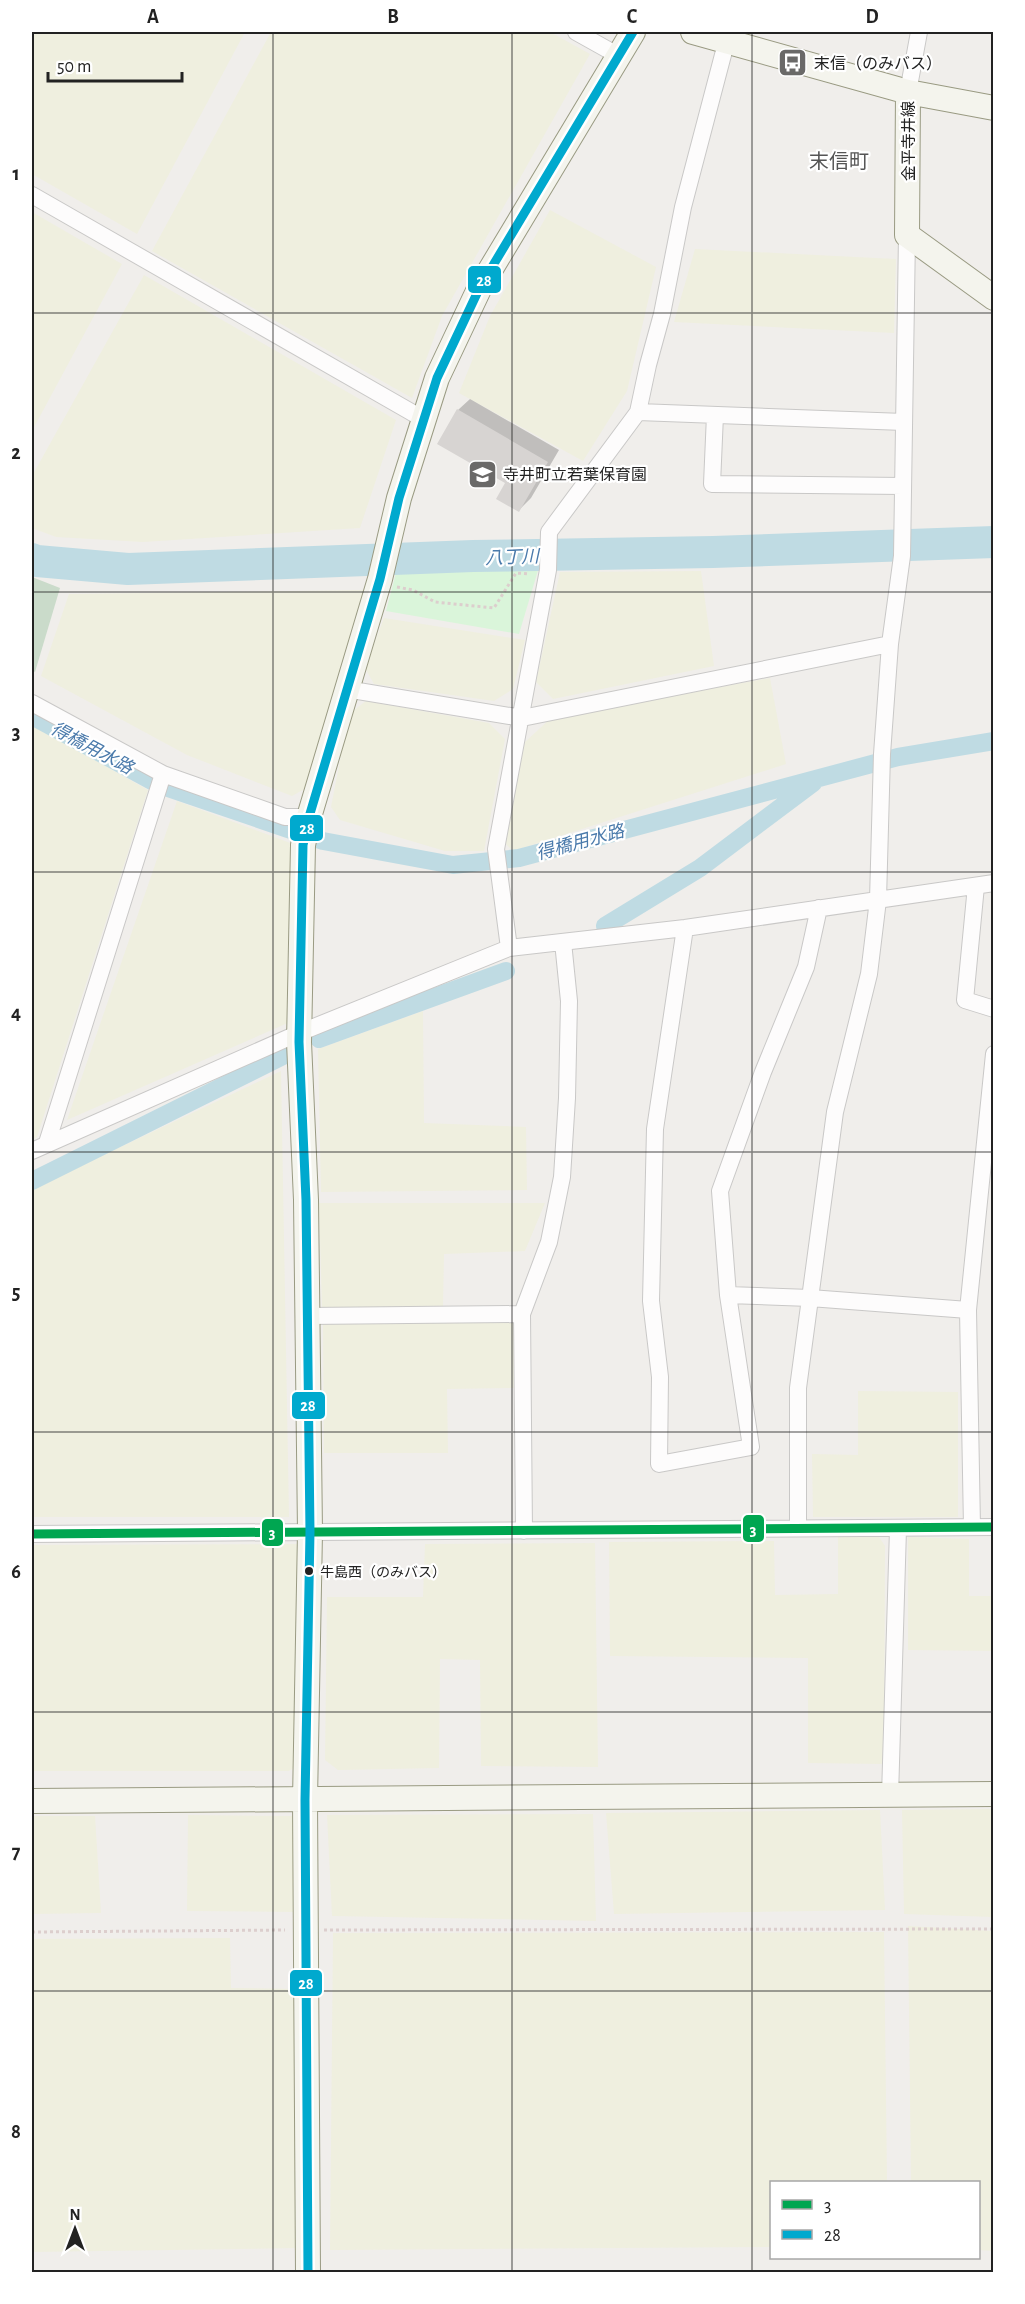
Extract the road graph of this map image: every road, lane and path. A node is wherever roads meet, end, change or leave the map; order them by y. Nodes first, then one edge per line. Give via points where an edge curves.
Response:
1 (576, 32) edge
2 (633, 32) edge
3 (693, 32) edge
4 (919, 32) edge
5 (728, 36) edge
6 (619, 56) junction
7 (908, 92) junction
8 (993, 108) edge
9 (32, 195) edge
10 (908, 235) junction
11 (993, 298) edge
12 (638, 412) junction
13 (715, 415) junction
14 (425, 420) junction
15 (904, 422) junction
16 (903, 486) junction
17 (548, 573) junction
18 (379, 582) junction
19 (890, 644) junction
20 (346, 689) junction
21 (32, 703) edge
22 (522, 718) junction
23 (164, 774) junction
24 (307, 830) junction
25 (993, 883) edge
26 (976, 886) junction
27 (878, 900) junction
28 (819, 908) junction
29 (685, 928) junction
30 (563, 942) junction
31 (509, 948) junction
32 (993, 1009) edge
33 (299, 1045) junction
34 (993, 1054) edge
35 (39, 1147) edge
36 (728, 1295) junction
37 (810, 1298) junction
38 (968, 1310) junction
39 (522, 1314) junction
40 (307, 1316) junction
41 (972, 1527) junction
42 (993, 1527) edge
43 (798, 1528) junction
44 (898, 1529) junction
45 (524, 1531) junction
46 (310, 1532) junction
47 (32, 1534) edge
48 (993, 1794) edge
49 (890, 1796) junction
50 (305, 1800) junction
51 (32, 1801) edge
52 (993, 1929) edge
53 (306, 1930) junction
54 (32, 1932) edge
55 (308, 2272) edge

1 - 6 street
2 - 6 street
3 - 5 street, 金平寺井線
4 - 7 street
5 - 7 street, 金平寺井線
5 - 12 street via 683,207
6 - 14 street via 480,287 437,378
7 - 8 street
7 - 10 street, 金平寺井線
9 - 14 street
10 - 11 street
10 - 15 street
12 - 13 street
12 - 17 street via 549,532
13 - 15 street
13 - 16 street via 712,484
14 - 18 street via 399,498
15 - 16 street
16 - 19 street via 902,556
17 - 18 path via 516,573 494,608 435,602 413,590
17 - 22 street
18 - 20 street
19 - 22 street
19 - 27 street
20 - 22 street
20 - 24 street
21 - 23 street
22 - 31 street via 496,849
23 - 24 street via 285,817
23 - 35 street
24 - 33 street
25 - 26 street
26 - 27 street
26 - 32 street via 965,1000
27 - 28 street
27 - 37 street via 869,974 835,1112
28 - 29 street
28 - 36 street via 806,967 720,1191
29 - 30 street
29 - 36 street via 655,1129 651,1301 660,1377 658,1464 751,1447
30 - 31 street
30 - 39 street via 569,1001 562,1177 549,1242
31 - 33 street
33 - 35 street
33 - 40 street
34 - 38 street
36 - 37 street
37 - 38 street
37 - 43 street via 798,1388
38 - 41 street
39 - 40 street
39 - 45 street
40 - 46 street
41 - 42 street
41 - 44 street
43 - 44 street
43 - 45 street
44 - 49 street
45 - 46 street
46 - 47 street
46 - 50 street
48 - 49 street
49 - 50 street
50 - 51 street
50 - 53 street
52 - 53 path
53 - 54 path
53 - 55 street

